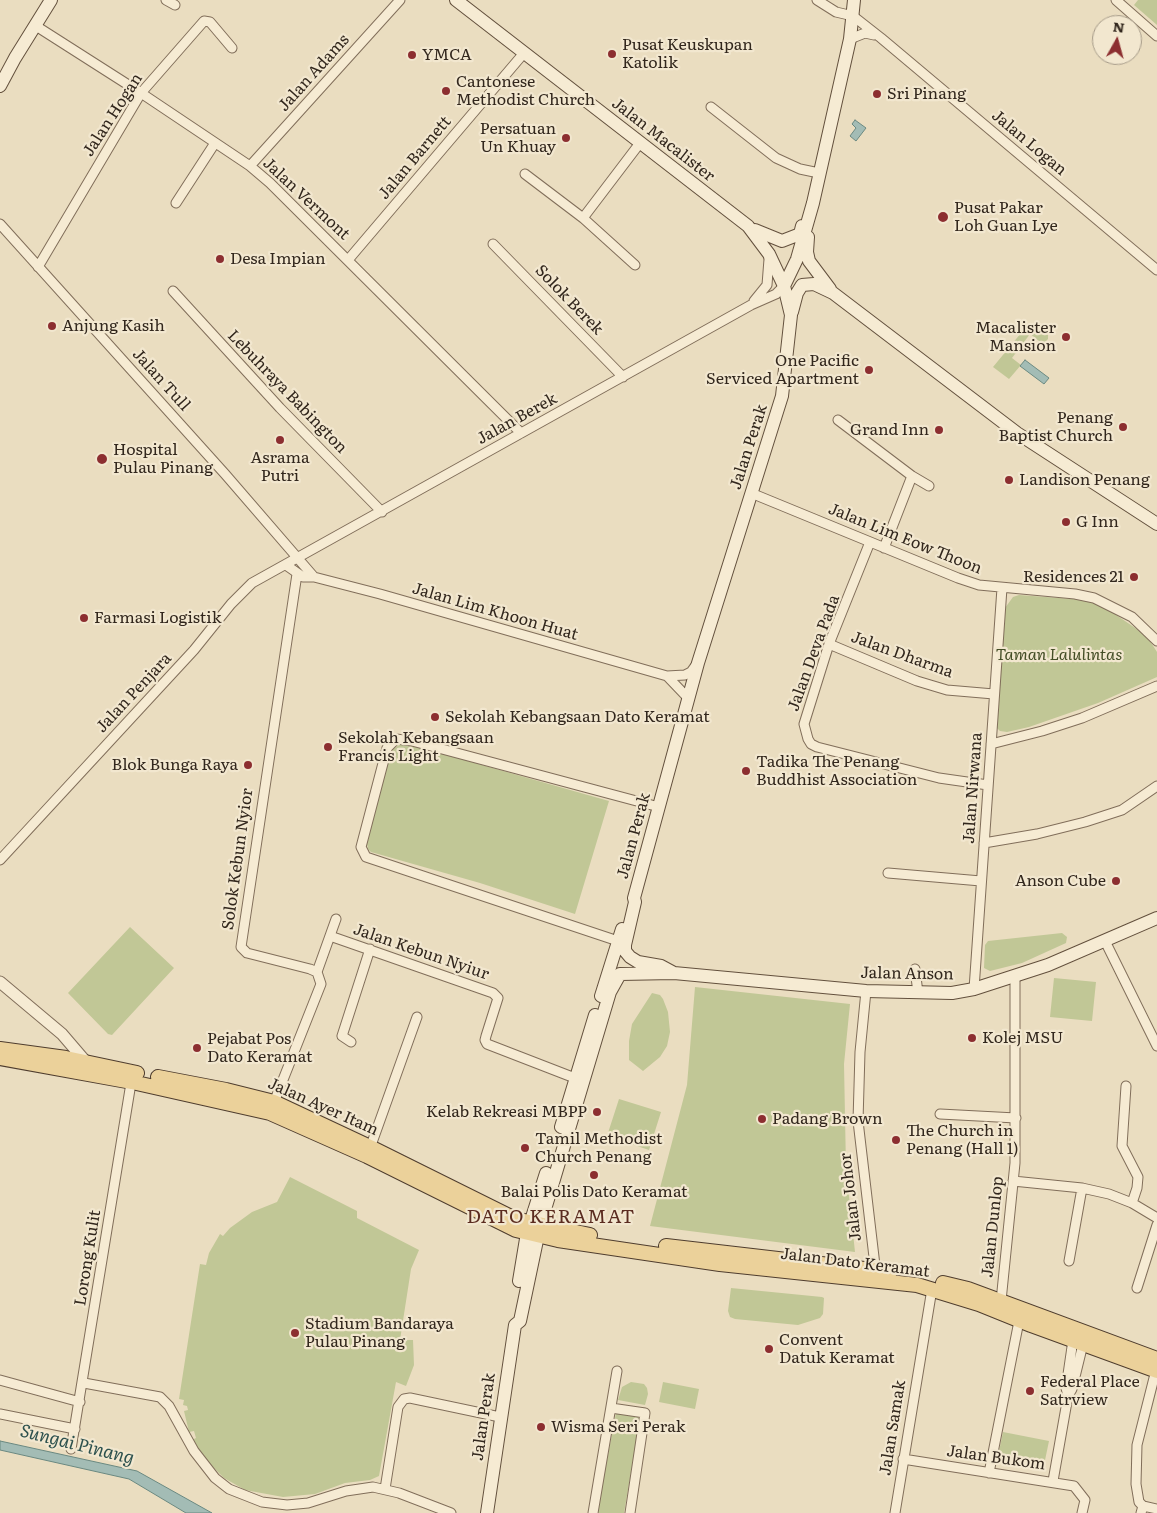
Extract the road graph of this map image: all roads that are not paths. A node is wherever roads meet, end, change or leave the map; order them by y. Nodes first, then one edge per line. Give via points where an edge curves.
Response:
1 (51, 0) edge
2 (166, 0) edge
3 (400, 0) edge
4 (456, 0) edge
5 (817, 0) edge
6 (854, 0) edge
7 (1116, 0) edge
8 (175, 5) dead end
9 (853, 16) junction
10 (36, 26) junction
11 (1157, 36) edge
12 (881, 38) junction
13 (850, 39) junction
14 (232, 48) dead end
15 (524, 53) junction
16 (0, 86) edge
17 (141, 93) junction
18 (711, 107) dead end
19 (214, 143) junction
20 (640, 143) junction
21 (250, 166) junction
22 (819, 173) junction
23 (525, 174) dead end
24 (176, 203) dead end
25 (810, 215) junction
26 (583, 218) junction
27 (0, 224) edge
28 (748, 226) junction
29 (493, 244) dead end
30 (769, 254) junction
31 (348, 260) junction
32 (635, 265) dead end
33 (38, 267) junction
34 (1157, 270) edge
35 (784, 286) junction
36 (173, 291) dead end
37 (833, 293) junction
38 (751, 305) junction
39 (791, 315) junction
40 (622, 377) junction
41 (838, 420) dead end
42 (522, 433) junction
43 (912, 476) junction
44 (929, 486) dead end
45 (751, 493) junction
46 (382, 512) junction
47 (1157, 524) edge
48 (870, 542) junction
49 (884, 548) junction
50 (298, 559) junction
51 (286, 565) junction
52 (297, 574) junction
53 (314, 577) junction
54 (1002, 588) junction
55 (1157, 641) edge
56 (830, 644) junction
57 (698, 663) junction
58 (667, 676) junction
59 (1157, 686) edge
60 (994, 694) junction
61 (688, 698) junction
62 (990, 744) junction
63 (988, 785) junction
64 (1157, 786) edge
65 (659, 807) junction
66 (984, 843) junction
67 (0, 860) edge
68 (888, 872) dead end
69 (981, 881) junction
70 (634, 898) junction
71 (1157, 918) edge
72 (336, 919) dead end
73 (330, 936) junction
74 (618, 941) junction
75 (1105, 941) junction
76 (370, 949) junction
77 (915, 969) dead end
78 (317, 972) junction
79 (674, 973) junction
80 (1015, 976) junction
81 (0, 982) edge
82 (974, 989) junction
83 (866, 990) junction
84 (918, 993) junction
85 (417, 1017) dead end
86 (351, 1042) dead end
87 (1157, 1046) edge
88 (0, 1049) edge
89 (0, 1058) edge
90 (86, 1062) junction
91 (133, 1077) junction
92 (582, 1078) junction
93 (1126, 1090) dead end
94 (272, 1107) junction
95 (940, 1114) dead end
96 (1016, 1118) junction
97 (369, 1151) junction
98 (1013, 1181) junction
99 (1082, 1188) junction
100 (1132, 1202) junction
101 (1157, 1218) edge
102 (1157, 1225) edge
103 (533, 1229) junction
104 (1069, 1261) dead end
105 (876, 1275) junction
106 (1138, 1288) dead end
107 (932, 1289) junction
108 (1001, 1301) junction
109 (1019, 1321) junction
110 (1081, 1338) junction
111 (1153, 1357) edge
112 (1157, 1371) edge
113 (617, 1372) dead end
114 (0, 1380) edge
115 (84, 1383) junction
116 (80, 1402) junction
117 (611, 1408) junction
118 (0, 1414) edge
119 (500, 1417) junction
120 (75, 1429) junction
121 (72, 1449) dead end
122 (903, 1459) junction
123 (989, 1472) junction
124 (1053, 1481) junction
125 (385, 1488) junction
126 (1142, 1509) edge
127 (1157, 1509) edge
128 (451, 1513) edge
129 (487, 1513) edge
130 (593, 1513) edge
131 (630, 1513) edge
132 (895, 1513) edge
133 (1082, 1513) edge

1 - 10 main road
2 - 8 street
3 - 21 street, Jalan Adams
4 - 15 main road, Jalan Macalister
5 - 9 street, Jalan Logan via 836,12
6 - 9 main road
7 - 11 street
9 - 12 street, Jalan Logan
9 - 13 main road
10 - 16 main road
10 - 17 street, Jalan Vermont
12 - 13 street via 865,33
12 - 34 street, Jalan Logan
13 - 22 main road
14 - 17 street, Jalan Hogan via 210,22 204,21
15 - 20 main road, Jalan Macalister
15 - 31 street, Jalan Barnett
17 - 19 street, Jalan Vermont
17 - 33 street, Jalan Hogan
18 - 22 street via 776,158
19 - 21 street, Jalan Vermont
19 - 24 street
20 - 26 street
20 - 28 main road, Jalan Macalister
21 - 31 street, Jalan Vermont
22 - 25 main road
22 - 28 main road via 800,234 782,241
23 - 26 street
25 - 35 main road
25 - 37 main road via 809,261
26 - 32 street
27 - 33 street, Jalan Tull
28 - 30 main road, Jalan Macalister
29 - 40 street, Solok Berek
30 - 35 main road, Jalan Macalister
30 - 38 street, Jalan Berek via 767,285
31 - 42 street, Jalan Vermont
33 - 50 street, Jalan Tull
35 - 38 street, Jalan Berek via 776,294
35 - 39 main road, Jalan Perak
36 - 46 street, Lebuhraya Babington via 280,408
37 - 39 main road via 814,284 802,285
37 - 47 main road via 1017,433
38 - 40 street, Jalan Berek
39 - 45 main road, Jalan Perak via 782,396
40 - 42 street, Jalan Berek
41 - 43 street
42 - 46 street, Jalan Berek
43 - 44 street
43 - 49 street
45 - 48 street, Jalan Lim Eow Thoon
45 - 57 main road, Jalan Perak
46 - 50 street, Jalan Berek
48 - 49 street, Jalan Lim Eow Thoon
48 - 56 street, Jalan Deva Pada
49 - 54 street, Jalan Lim Eow Thoon via 958,578
50 - 51 street, Jalan Penjara
50 - 53 street
51 - 52 street, Jalan Lim Khoon Huat
51 - 67 street, Jalan Penjara via 245,589 194,650
52 - 53 street, Jalan Lim Khoon Huat
52 - 78 street, Solok Kebun Nyior via 241,947 247,953
53 - 58 street, Jalan Lim Khoon Huat
54 - 55 street, Jalan Lim Eow Thoon via 1094,598 1132,618
54 - 60 street, Jalan Nirwana
56 - 60 street, Jalan Dharma via 947,690
56 - 63 street, Jalan Deva Pada via 804,724 811,744 939,778
57 - 58 street, Jalan Lim Khoon Huat via 684,675
57 - 61 main road, Jalan Perak
58 - 61 street
59 - 62 street via 1082,718
60 - 62 street, Jalan Nirwana
61 - 65 main road, Jalan Perak
62 - 63 street, Jalan Nirwana
63 - 66 street, Jalan Nirwana
64 - 66 street via 1122,810 1037,834
65 - 70 main road, Jalan Perak
65 - 74 street via 412,741 396,739 387,748 361,847 366,856
66 - 69 street, Jalan Nirwana
68 - 69 street
69 - 82 street, Jalan Nirwana
70 - 74 main road, Jalan Perak
70 - 79 main road, Jalan Perak via 625,951 638,962 661,966
71 - 75 main road, Jalan Anson
72 - 73 street
73 - 76 street, Jalan Kebun Nyiur
73 - 78 street
74 - 92 main road, Jalan Perak
75 - 80 main road, Jalan Anson
75 - 87 street
76 - 86 street via 342,1036
76 - 92 street, Jalan Kebun Nyiur via 494,993 498,998 485,1040 487,1044
77 - 84 street
78 - 94 street via 321,984
79 - 83 main road, Jalan Anson
79 - 92 main road, Jalan Perak via 627,972 616,978
80 - 82 main road, Jalan Anson
80 - 96 street, Jalan Dunlop
81 - 90 street via 62,1034
82 - 84 main road, Jalan Anson
83 - 84 main road, Jalan Anson
83 - 105 street, Jalan Johor via 858,1121
85 - 97 street
88 - 90 main road, Jalan Ayer Itam
89 - 91 main road, Jalan Ayer Itam
90 - 91 main road, Jalan Ayer Itam
91 - 94 main road, Jalan Ayer Itam via 226,1090
91 - 115 street, Lorong Kulit
92 - 103 main road, Jalan Perak
93 - 100 street via 1123,1149 1138,1177 1138,1188
94 - 97 main road, Jalan Ayer Itam
95 - 96 street
96 - 98 street, Jalan Dunlop
97 - 103 main road, Jalan Ayer Itam
98 - 99 street
98 - 108 street, Jalan Dunlop
99 - 100 street
99 - 104 street
100 - 101 street
102 - 106 street
103 - 105 main road, Jalan Dato Keramat
103 - 119 main road, Jalan Perak via 513,1319 515,1326
105 - 107 main road, Jalan Dato Keramat
105 - 108 main road, Jalan Dato Keramat via 922,1277
107 - 109 main road, Jalan Dato Keramat
107 - 122 street, Jalan Samak
108 - 110 main road, Jalan Dato Keramat
109 - 110 main road, Jalan Dato Keramat
109 - 123 street
110 - 111 main road, Jalan Dato Keramat
110 - 112 main road, Jalan Dato Keramat
110 - 124 street
111 - 112 street
112 - 126 street via 1145,1404 1137,1445 1136,1484
113 - 117 street
114 - 116 street
115 - 116 street, Lorong Kulit
115 - 125 street via 160,1397 169,1406 204,1466 229,1489 262,1502 308,1503 363,1488
116 - 120 street, Lorong Kulit
117 - 130 street
117 - 131 street via 645,1413
118 - 120 street
119 - 125 street via 404,1399 398,1407
119 - 129 main road, Jalan Perak
120 - 121 street, Lorong Kulit
122 - 123 street, Jalan Bukom
122 - 132 street, Jalan Samak
123 - 124 street, Jalan Bukom
124 - 133 street, Jalan Bukom via 1074,1486 1081,1493 1085,1500
125 - 128 street
126 - 127 street

